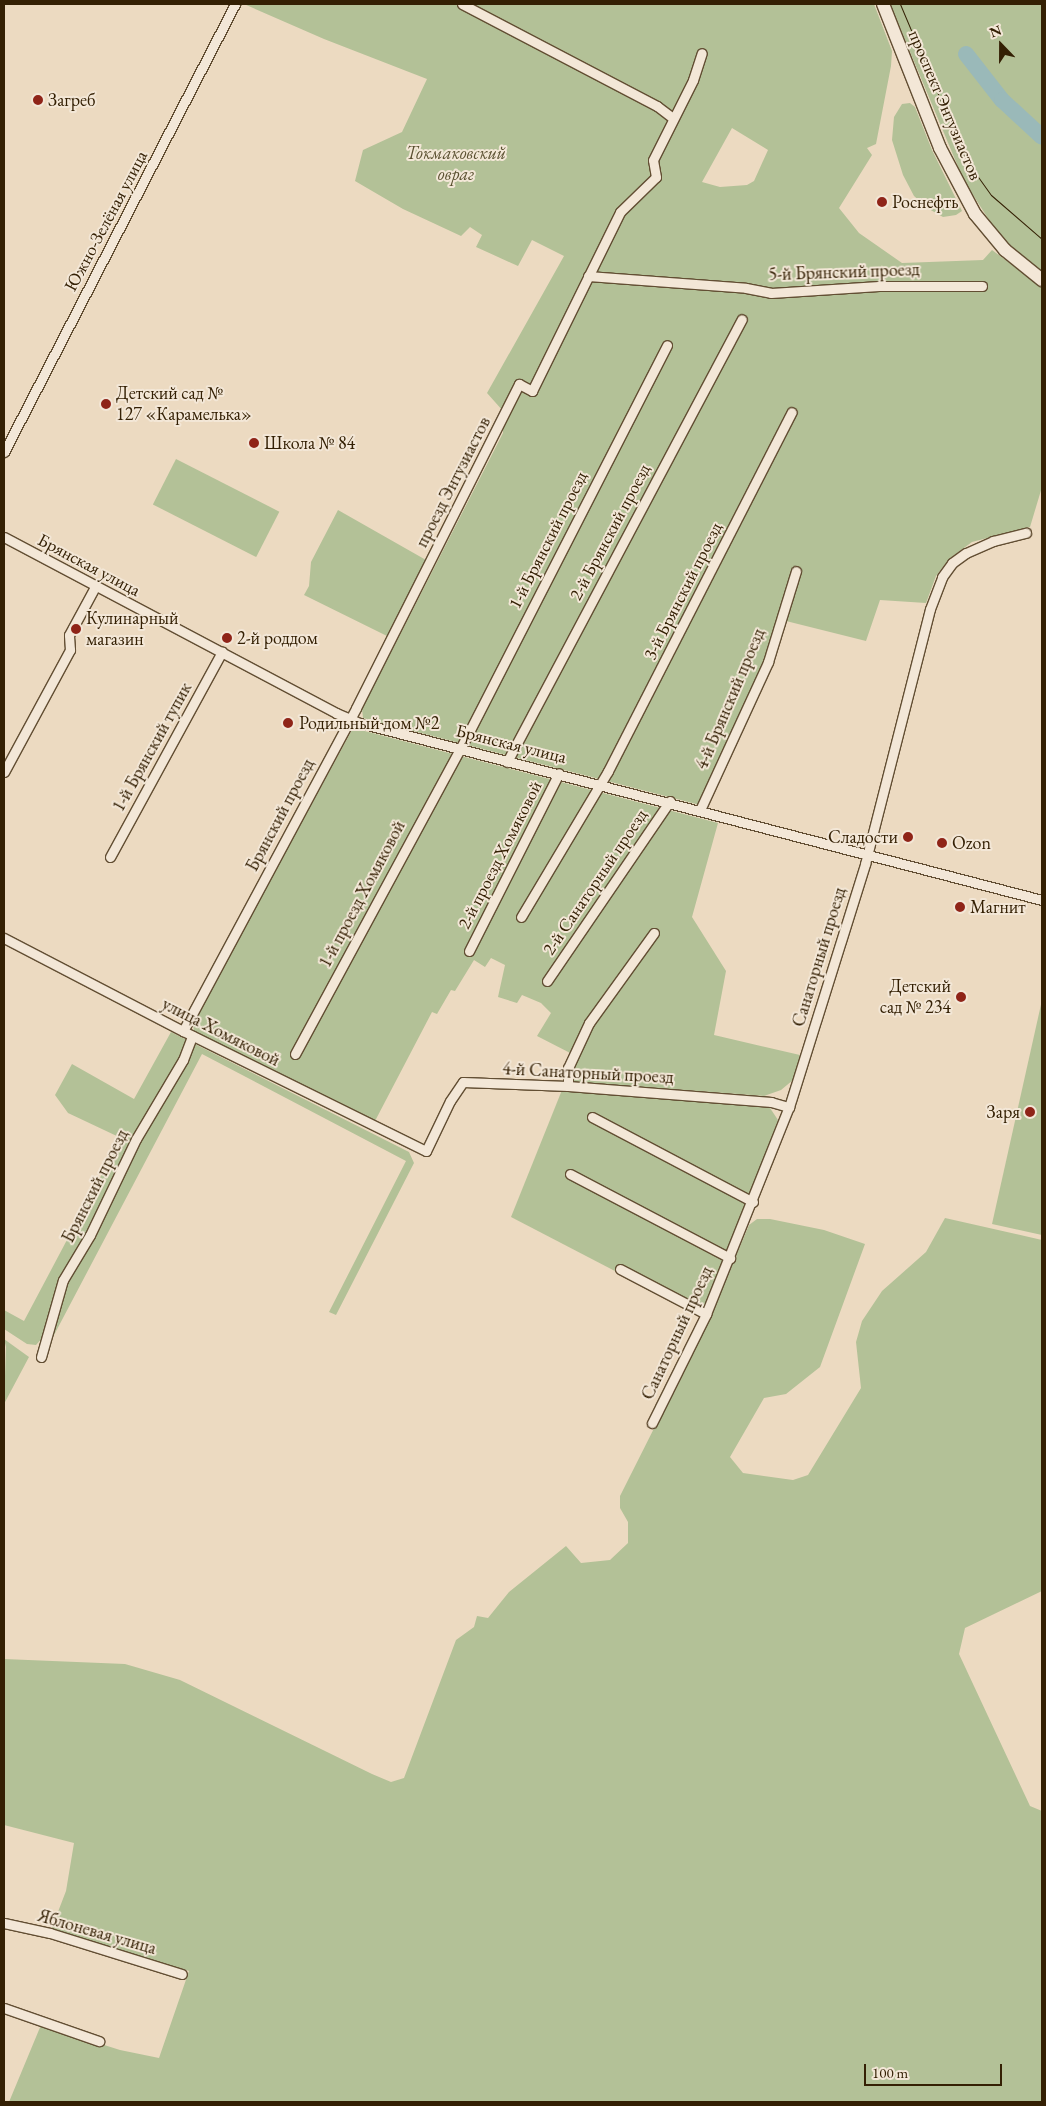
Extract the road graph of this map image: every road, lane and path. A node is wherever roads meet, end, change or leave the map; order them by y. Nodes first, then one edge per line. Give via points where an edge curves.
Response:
1 (235, 4) edge
2 (462, 4) edge
3 (884, 4) edge
4 (702, 53) dead end
5 (673, 118) junction
6 (588, 276) junction
7 (1042, 280) edge
8 (982, 286) dead end
9 (742, 319) dead end
10 (667, 345) dead end
11 (792, 412) dead end
12 (4, 452) edge
13 (1026, 533) dead end
14 (4, 538) edge
15 (796, 571) dead end
16 (95, 587) junction
17 (222, 652) junction
18 (350, 719) junction
19 (458, 749) junction
20 (507, 762) junction
21 (4, 772) edge
22 (559, 773) junction
23 (600, 783) junction
24 (670, 801) junction
25 (700, 810) junction
26 (868, 853) junction
27 (110, 857) dead end
28 (1042, 900) edge
29 (520, 916) dead end
30 (654, 933) dead end
31 (4, 938) edge
32 (469, 951) dead end
33 (547, 982) dead end
34 (188, 1034) junction
35 (295, 1054) dead end
36 (568, 1086) junction
37 (789, 1107) junction
38 (592, 1117) dead end
39 (426, 1151) joint
40 (570, 1174) dead end
41 (753, 1202) junction
42 (730, 1258) junction
43 (620, 1269) dead end
44 (706, 1314) junction
45 (41, 1357) dead end
46 (652, 1423) dead end
47 (4, 1923) edge
48 (182, 1974) dead end
49 (4, 2008) edge
50 (99, 2041) dead end

1 - 12 street, Южно-Зелёная улица
2 - 5 street via 657,106
3 - 7 street, проспект Энтузиастов via 940,148 970,206 1005,250
4 - 5 street via 693,80
5 - 6 street via 654,160 656,178 620,212
6 - 8 street, 5-й Брянский проезд via 746,288 771,293 879,286
6 - 18 street, проезд Энтузиастов via 532,390 519,384
9 - 20 street, 2-й Брянский проезд
10 - 19 street, 1-й Брянский проезд
11 - 23 street, 3-й Брянский проезд
13 - 26 street, Санаторный проезд via 993,541 966,553 952,563 942,577 930,609
14 - 16 street, Брянская улица
15 - 25 street, 4-й Брянский проезд via 768,662
16 - 17 street, Брянская улица
16 - 21 street via 69,635 70,650
17 - 18 street, Брянская улица
17 - 27 street, 1-й Брянский тупик
18 - 19 street, Брянская улица
18 - 34 street, Брянский проезд
19 - 20 street, Брянская улица
19 - 35 street, 1-й проезд Хомяковой
20 - 22 street, Брянская улица
22 - 23 street, Брянская улица
22 - 32 street, 2-й проезд Хомяковой
23 - 24 street, Брянская улица
23 - 29 street, 3-й Брянский проезд
24 - 25 street, Брянская улица
24 - 33 street, 2-й Санаторный проезд
25 - 26 street, Брянская улица
26 - 28 street, Брянская улица
26 - 37 street, Санаторный проезд
30 - 36 street via 589,1023 568,1068
31 - 34 street, улица Хомяковой
34 - 39 street, улица Хомяковой
34 - 45 street, Брянский проезд via 182,1060 136,1139 90,1235 62,1280
36 - 37 street, 4-й Санаторный проезд via 771,1102
36 - 39 street, 4-й Санаторный проезд via 463,1082
37 - 41 street, Санаторный проезд
38 - 41 street
40 - 42 street
41 - 42 street, Санаторный проезд
42 - 44 street, Санаторный проезд
43 - 44 street
44 - 46 street, Санаторный проезд
47 - 48 street, Яблоневая улица via 50,1933
49 - 50 street

